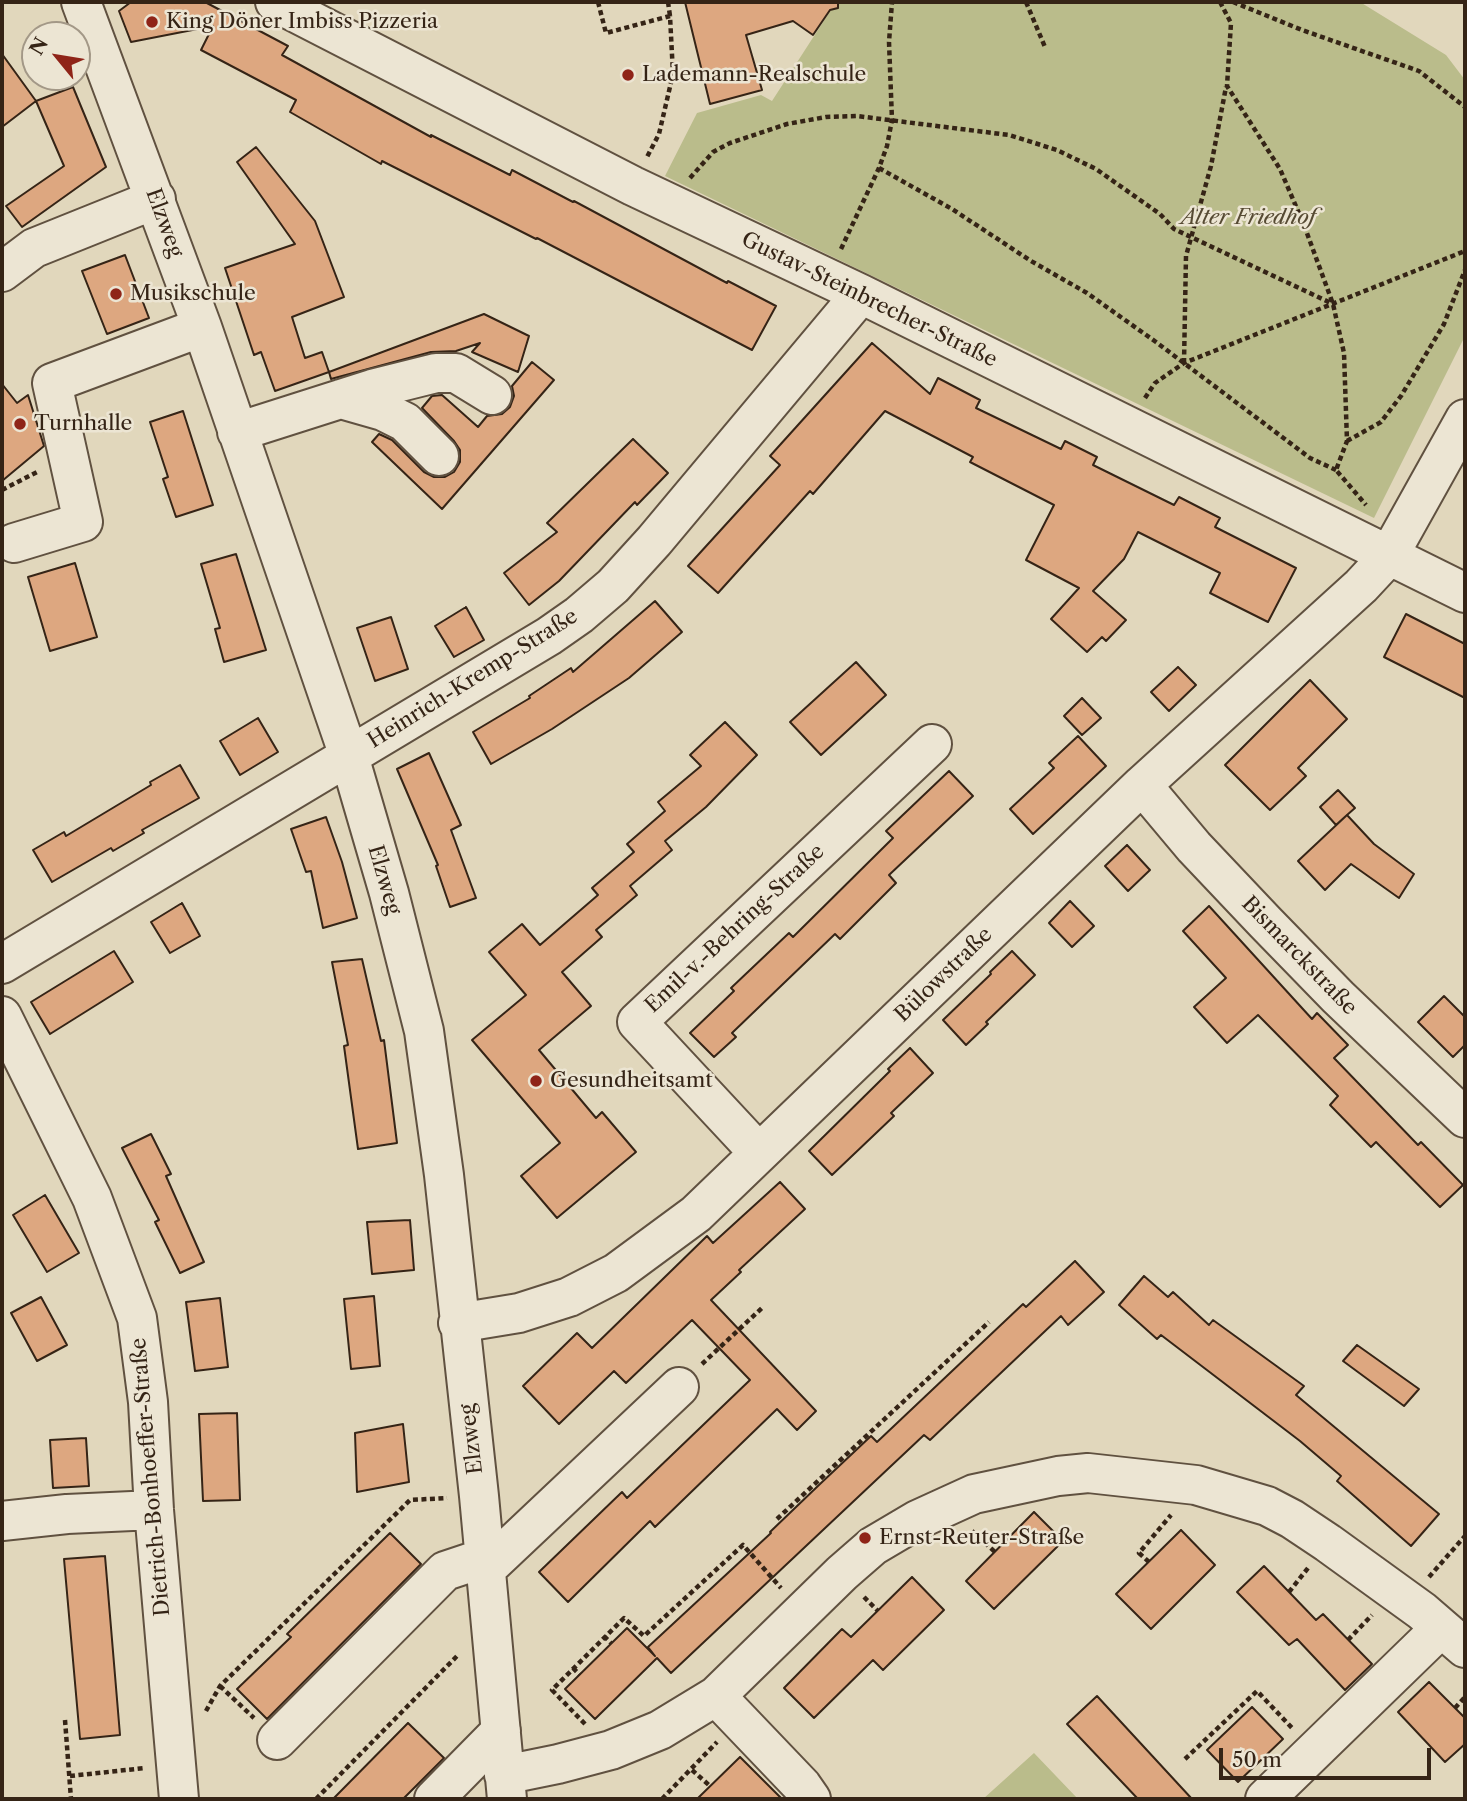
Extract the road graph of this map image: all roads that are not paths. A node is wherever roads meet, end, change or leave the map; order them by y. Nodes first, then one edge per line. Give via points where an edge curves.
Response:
1 (81, 2) edge
2 (275, 2) edge
3 (156, 199) junction
4 (2, 272) edge
5 (861, 294) junction
6 (202, 327) junction
7 (492, 395) dead end
8 (341, 399) junction
9 (1465, 419) edge
10 (237, 432) junction
11 (439, 456) dead end
12 (1454, 467) edge
13 (14, 542) dead end
14 (1388, 557) junction
15 (1465, 593) edge
16 (932, 744) dead end
17 (348, 756) junction
18 (1142, 785) junction
19 (2, 964) edge
20 (2, 1016) edge
21 (1465, 1118) edge
22 (758, 1152) junction
23 (458, 1323) junction
24 (678, 1387) road end
25 (154, 1510) junction
26 (2, 1521) edge
27 (484, 1564) junction
28 (1453, 1638) edge
29 (727, 1708) junction
30 (501, 1731) junction
31 (277, 1740) dead end
32 (177, 1782) edge
33 (505, 1787) edge
34 (434, 1799) edge
35 (811, 1799) edge
36 (1265, 1799) edge

1 - 3 street, Elzweg
2 - 5 street, Gustav-Steinbrecher-Straße via 633,186
3 - 4 street via 33,248
3 - 6 street, Elzweg
5 - 14 street, Gustav-Steinbrecher-Straße
5 - 17 street, Heinrich-Kremp-Straße via 612,586 549,636
6 - 10 street, Elzweg
6 - 13 street via 52,383 83,522
7 - 8 street via 456,373 436,373
8 - 10 street
8 - 11 street via 405,422
9 - 12 street, Bülowstraße
10 - 17 street, Elzweg
12 - 14 street, Bülowstraße
14 - 15 street, Gustav-Steinbrecher-Straße
14 - 18 street, Bülowstraße
16 - 22 street, Emil-v.-Behring-Straße via 637,1022
17 - 19 street, Heinrich-Kremp-Straße
17 - 23 street, Elzweg via 424,1031
18 - 21 street, Bismarckstraße via 1194,847 1338,998
18 - 22 street, Bülowstraße
20 - 25 street, Dietrich-Bonhoeffer-Straße via 92,1198 137,1318 147,1391
22 - 23 street, Bülowstraße via 696,1214 616,1273 569,1297 519,1313
23 - 27 street, Elzweg
24 - 27 street
25 - 26 street
25 - 32 street, Dietrich-Bonhoeffer-Straße
27 - 30 street, Elzweg
27 - 31 street via 444,1571
28 - 29 street via 1328,1543 1267,1506 1196,1485 1088,1474 1029,1480 974,1494 873,1546 803,1612
28 - 36 street
29 - 33 street
29 - 35 street
30 - 33 street, Elzweg
30 - 34 street

